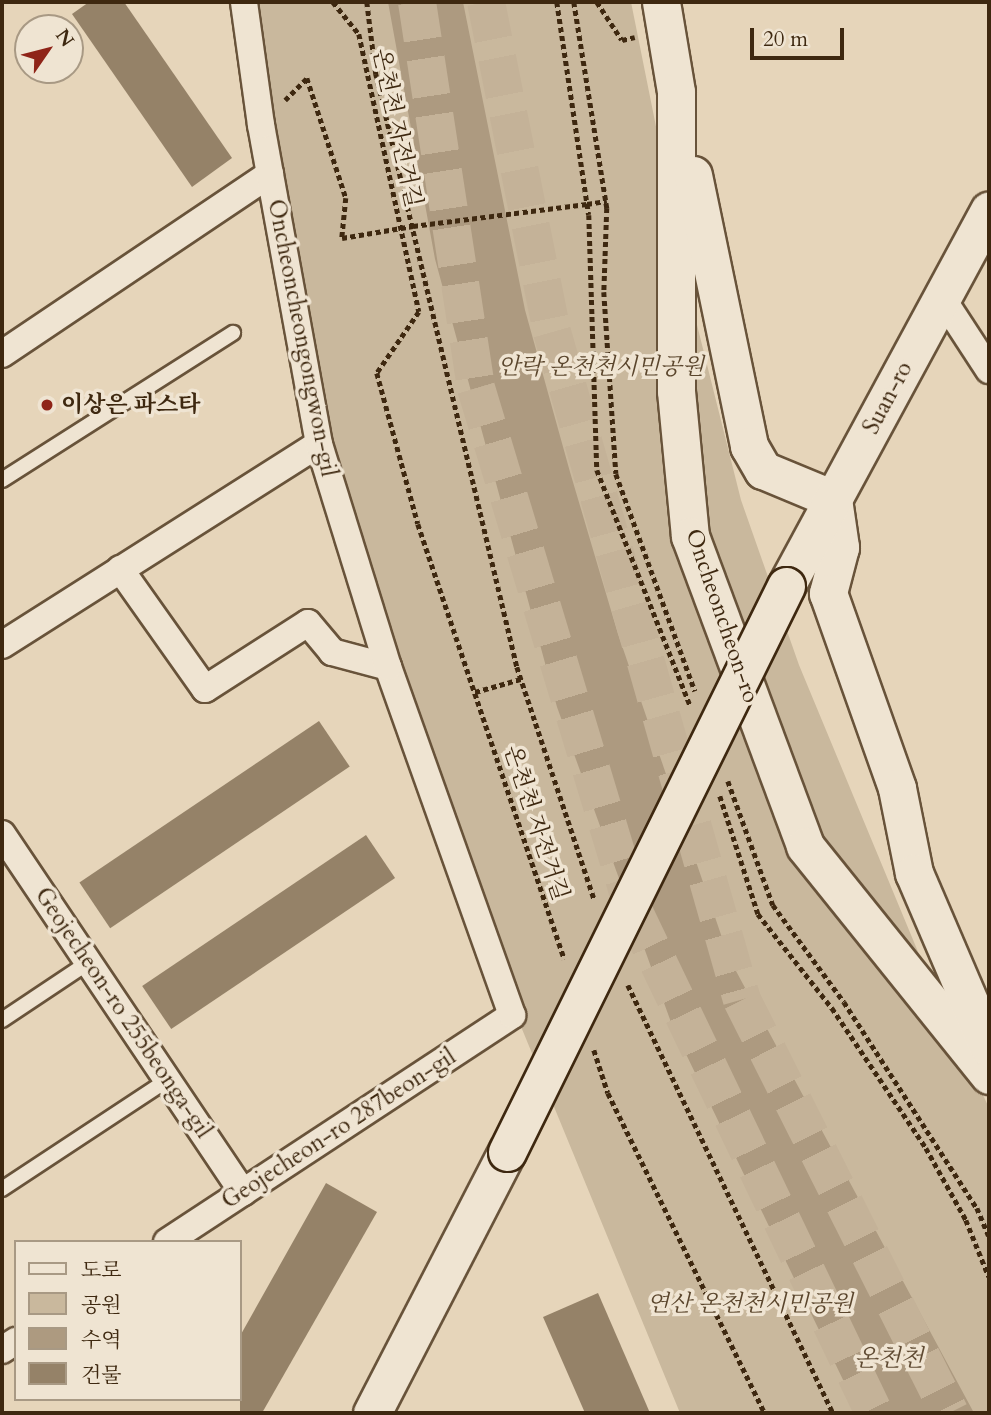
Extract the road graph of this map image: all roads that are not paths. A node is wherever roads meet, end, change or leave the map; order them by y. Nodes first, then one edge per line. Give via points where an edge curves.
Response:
1 (244, 2) edge
2 (662, 17) edge
3 (676, 92) junction
4 (270, 174) junction
5 (989, 210) edge
6 (942, 298) junction
7 (233, 333) dead end
8 (2, 354) edge
9 (989, 370) edge
10 (318, 444) junction
11 (2, 480) edge
12 (833, 499) junction
13 (120, 569) junction
14 (2, 645) edge
15 (388, 667) junction
16 (2, 834) edge
17 (89, 962) junction
18 (512, 1015) joint
19 (2, 1020) edge
20 (989, 1048) edge
21 (989, 1075) edge
22 (167, 1080) junction
23 (2, 1189) edge
24 (243, 1192) junction
25 (170, 1240) edge
26 (372, 1413) edge

1 - 4 street, Oncheoncheongongwon-gil
2 - 3 street, Oncheoncheon-ro
3 - 12 street via 749,446 763,470
3 - 21 street, Oncheoncheon-ro via 676,391 690,536 805,846
4 - 8 street
4 - 10 street, Oncheoncheongongwon-gil
5 - 6 street, Suan-ro
6 - 9 street
6 - 12 street, Suan-ro
7 - 11 lane
10 - 13 street
10 - 15 street, Oncheoncheongongwon-gil
12 - 20 street via 840,547 828,593 897,788 914,873
12 - 26 street, Suan-ro, bridge
13 - 14 street
13 - 15 street via 205,689 308,624 332,652
15 - 18 street, Oncheoncheongongwon-gil
16 - 17 street, Geojecheon-ro 255beonga-gil
17 - 19 lane
17 - 22 street, Geojecheon-ro 255beonga-gil
18 - 24 street, Geojecheon-ro 287beon-gil
22 - 23 lane
22 - 24 street, Geojecheon-ro 255beonga-gil
24 - 25 street, Geojecheon-ro 287beon-gil

